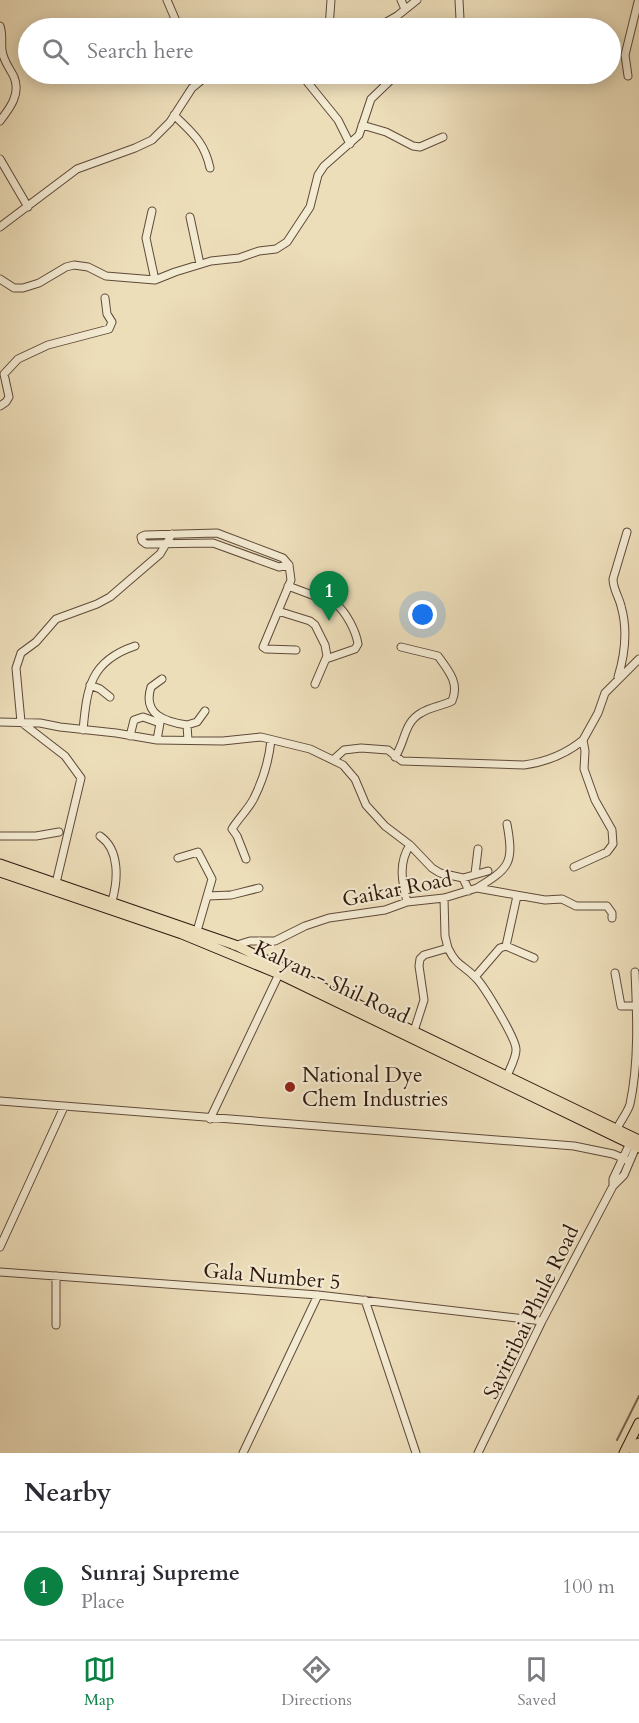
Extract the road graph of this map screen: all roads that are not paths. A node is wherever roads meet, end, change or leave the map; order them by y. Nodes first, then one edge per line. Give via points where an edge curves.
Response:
1 (167, 0) edge
2 (331, 0) edge
3 (401, 0) edge
4 (417, 0) edge
5 (459, 0) edge
6 (634, 0) edge
7 (639, 2) edge
8 (405, 9) junction
9 (175, 18) edge
10 (328, 18) edge
11 (391, 18) edge
12 (460, 18) edge
13 (0, 26) edge
14 (628, 76) dead end
15 (194, 84) edge
16 (309, 84) edge
17 (387, 84) edge
18 (174, 115) junction
19 (0, 121) edge
20 (362, 125) junction
21 (443, 137) dead end
22 (350, 144) junction
23 (0, 159) edge
24 (210, 168) dead end
25 (28, 207) junction
26 (152, 211) dead end
27 (190, 217) dead end
28 (0, 227) edge
29 (200, 264) junction
30 (0, 279) edge
31 (155, 280) junction
32 (105, 298) dead end
33 (0, 406) edge
34 (627, 532) dead end
35 (209, 533) junction
36 (172, 534) junction
37 (225, 536) junction
38 (209, 543) junction
39 (166, 544) junction
40 (222, 546) junction
41 (289, 565) junction
42 (288, 586) junction
43 (278, 612) junction
44 (135, 646) dead end
45 (401, 647) dead end
46 (296, 650) dead end
47 (326, 659) junction
48 (639, 659) edge
49 (162, 679) dead end
50 (617, 680) junction
51 (315, 684) dead end
52 (90, 685) junction
53 (110, 697) dead end
54 (205, 711) dead end
55 (0, 722) edge
56 (21, 722) junction
57 (188, 725) junction
58 (83, 730) junction
59 (130, 736) junction
60 (157, 740) junction
61 (188, 740) junction
62 (271, 740) junction
63 (583, 740) junction
64 (334, 759) junction
65 (399, 759) junction
66 (507, 825) dead end
67 (58, 832) dead end
68 (0, 836) edge
69 (100, 836) dead end
70 (410, 845) junction
71 (478, 849) dead end
72 (178, 858) dead end
73 (246, 859) dead end
74 (0, 864) edge
75 (574, 867) dead end
76 (488, 871) dead end
77 (0, 872) edge
78 (475, 874) junction
79 (463, 878) junction
80 (56, 883) junction
81 (259, 888) dead end
82 (477, 888) junction
83 (469, 891) junction
84 (208, 896) junction
85 (517, 896) junction
86 (444, 898) junction
87 (112, 901) junction
88 (407, 902) junction
89 (612, 918) dead end
90 (196, 931) junction
91 (506, 946) junction
92 (448, 948) junction
93 (232, 949) junction
94 (534, 958) dead end
95 (635, 972) dead end
96 (615, 973) dead end
97 (279, 974) junction
98 (475, 977) junction
99 (637, 988) edge
100 (637, 1006) junction
101 (638, 1020) edge
102 (414, 1031) junction
103 (446, 1051) junction
104 (507, 1076) junction
105 (0, 1101) edge
106 (64, 1107) junction
107 (210, 1119) junction
108 (617, 1129) junction
109 (636, 1143) edge
110 (622, 1159) junction
111 (630, 1161) junction
112 (613, 1186) junction
113 (0, 1247) edge
114 (0, 1272) edge
115 (56, 1276) junction
116 (318, 1295) junction
117 (365, 1300) junction
118 (542, 1321) junction
119 (56, 1325) dead end
120 (639, 1423) edge
121 (639, 1443) edge
122 (243, 1453) edge
123 (416, 1453) edge
124 (478, 1453) edge
125 (624, 1453) edge
126 (634, 1453) edge

1 - 9 street
2 - 10 street
3 - 8 street
4 - 8 street
5 - 12 street
6 - 7 street
7 - 14 street via 626,55
8 - 11 street
13 - 19 street via 2,50 16,88 14,101
15 - 18 street
16 - 22 street via 338,120
17 - 20 street via 371,99
18 - 24 street via 200,140
18 - 25 street via 152,140 77,169
20 - 21 street via 413,146
20 - 22 street
22 - 29 street via 318,175 310,207 287,242 276,249
23 - 25 street
25 - 28 street
26 - 31 street via 146,238
27 - 29 street
29 - 31 street
30 - 31 street via 14,288 23,288 74,265 106,276
32 - 33 street via 112,322 109,329 48,345 18,359 4,374 9,397
34 - 50 street via 613,579 625,634
35 - 36 street
35 - 37 street
35 - 38 street
36 - 39 street
36 - 39 street via 141,537 146,544
37 - 40 street
37 - 41 street via 283,558
38 - 39 street
38 - 40 street
39 - 56 street via 160,554 110,597 56,619 21,653 16,668
40 - 41 street via 279,567
41 - 42 street
42 - 43 street
42 - 47 street via 336,604 356,636 355,649
43 - 46 street via 264,648
43 - 47 street via 313,623 325,645
44 - 52 street via 105,662
45 - 65 street via 438,656 456,692 452,701 410,721
47 - 51 street
48 - 50 street
49 - 57 street via 150,687 150,706 169,723
50 - 63 street via 605,693
52 - 53 street
52 - 58 street
54 - 57 street via 197,722
55 - 56 street
56 - 58 street
56 - 80 street via 65,756 81,778
57 - 61 street
58 - 59 street
59 - 60 street
59 - 60 street via 134,720 143,717 160,723
60 - 61 street
61 - 62 street
62 - 64 street
62 - 73 street via 269,759 253,801 232,829
63 - 65 street via 563,753 524,765
63 - 75 street via 584,769 612,830 613,844 607,852
64 - 65 street via 344,750 361,748 388,750
64 - 70 street, Gaikar Road via 355,779 366,805
66 - 82 street via 511,856 501,874
67 - 68 street
69 - 87 street via 107,841 116,860
70 - 79 street, Gaikar Road via 440,873
70 - 88 street via 405,852 402,880
71 - 78 street
72 - 84 street via 198,852 212,879
74 - 80 main road, Kalyan - Shil Road
76 - 78 street
77 - 93 main road, Kalyan - Shil Road
78 - 79 street
79 - 83 street, Gaikar Road
80 - 87 main road, Kalyan - Shil Road
81 - 84 street
82 - 83 street
82 - 85 street
83 - 86 street, Gaikar Road
84 - 90 street
85 - 89 street via 562,899 576,906 607,906
85 - 91 street
86 - 88 street, Gaikar Road
86 - 92 street
87 - 90 main road, Kalyan - Shil Road
88 - 93 street, Gaikar Road via 385,910 316,922 275,941 250,941
90 - 93 main road, Kalyan - Shil Road
91 - 94 street
91 - 98 street
92 - 98 street via 455,962
92 - 102 street via 420,959 424,1000
93 - 97 main road, Kalyan - Shil Road
93 - 102 main road, Kalyan - Shil Road
95 - 99 street
96 - 100 street via 621,1005
97 - 103 main road, Kalyan - Shil Road
97 - 107 street
98 - 104 street via 514,1038 516,1050
99 - 100 street
100 - 101 street
101 - 108 street via 634,1083 629,1108
102 - 103 main road, Kalyan - Shil Road
103 - 104 main road, Kalyan - Shil Road
103 - 109 main road, Kalyan - Shil Road
104 - 108 main road, Kalyan - Shil Road
105 - 106 street
106 - 107 street
106 - 113 street
107 - 110 street via 574,1146
108 - 109 main road, Kalyan - Shil Road
109 - 110 street, Savitribai Phule Road
109 - 111 street, Savitribai Phule Road
110 - 111 street
110 - 112 street, Savitribai Phule Road
111 - 112 street, Savitribai Phule Road
112 - 118 street, Savitribai Phule Road
114 - 115 street, Gala Number 5
115 - 116 street, Gala Number 5
115 - 119 street
116 - 117 street, Gala Number 5
116 - 122 street
117 - 118 street, Gala Number 5
117 - 123 street
118 - 124 street, Savitribai Phule Road
120 - 125 main road
121 - 126 main road

